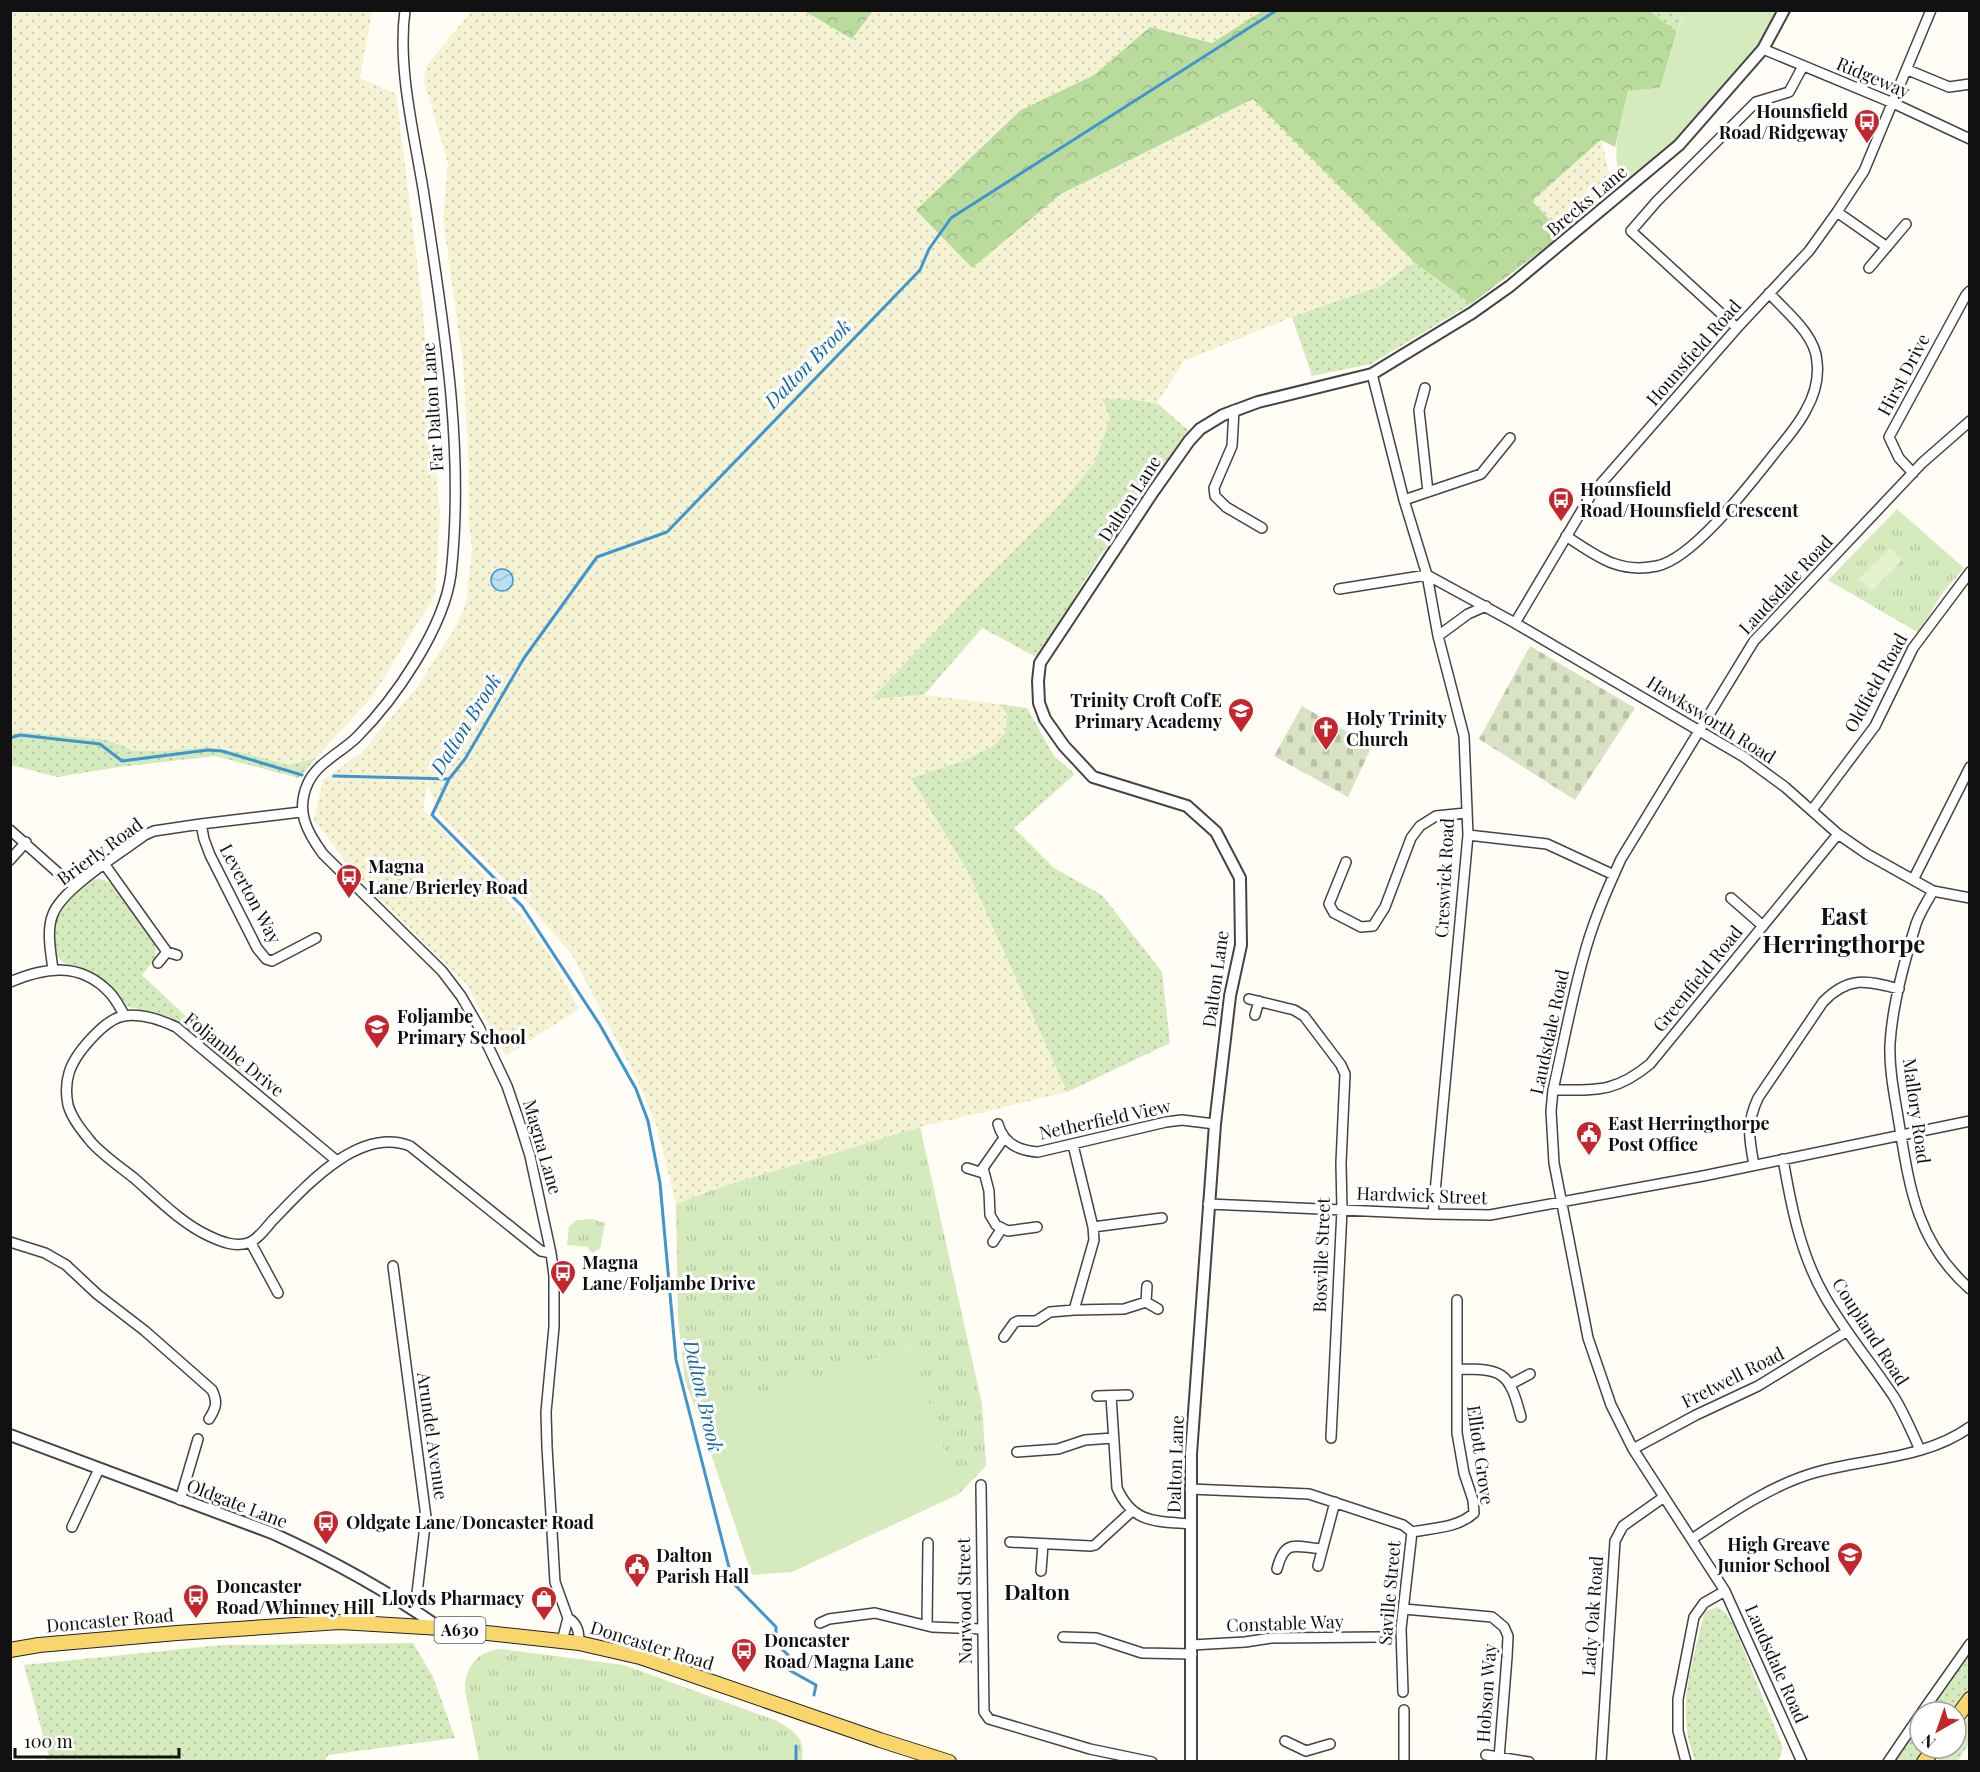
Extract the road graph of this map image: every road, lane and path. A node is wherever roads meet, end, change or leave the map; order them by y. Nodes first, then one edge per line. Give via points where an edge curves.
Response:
1 (405, 10) edge
2 (1784, 10) edge
3 (1931, 10) edge
4 (1763, 49) junction
5 (1803, 66) junction
6 (1908, 70) junction
7 (1970, 84) edge
8 (1893, 103) junction
9 (1970, 138) edge
10 (1837, 212) junction
11 (1906, 224) dead end
12 (1887, 247) junction
13 (1869, 268) dead end
14 (1970, 291) edge
15 (1769, 293) junction
16 (1737, 328) junction
17 (1372, 374) junction
18 (1425, 388) dead end
19 (1234, 410) junction
20 (1970, 421) edge
21 (1510, 438) dead end
22 (1913, 473) junction
23 (1428, 492) junction
24 (1404, 500) junction
25 (1262, 528) dead end
26 (1566, 536) junction
27 (1970, 572) edge
28 (1427, 575) junction
29 (1339, 589) dead end
30 (1486, 606) junction
31 (1515, 623) junction
32 (1438, 636) junction
33 (1699, 730) junction
34 (1970, 767) edge
35 (1812, 810) junction
36 (302, 812) junction
37 (1466, 813) junction
38 (201, 824) junction
39 (10, 830) edge
40 (1838, 834) junction
41 (1468, 836) junction
42 (26, 842) junction
43 (10, 860) edge
44 (1346, 862) dead end
45 (105, 865) junction
46 (1614, 875) junction
47 (1913, 880) junction
48 (75, 887) junction
49 (1933, 891) junction
50 (1731, 898) dead end
51 (1970, 898) edge
52 (1763, 926) junction
53 (316, 938) dead end
54 (167, 952) junction
55 (177, 955) dead end
56 (158, 963) dead end
57 (53, 970) junction
58 (10, 982) edge
59 (1899, 989) junction
60 (1256, 1015) dead end
61 (125, 1016) junction
62 (1553, 1090) junction
63 (1970, 1121) edge
64 (998, 1124) dead end
65 (1215, 1124) junction
66 (1901, 1136) junction
67 (1004, 1138) junction
68 (1073, 1145) junction
69 (1783, 1159) junction
70 (337, 1161) junction
71 (1754, 1165) junction
72 (968, 1168) dead end
73 (983, 1173) junction
74 (1562, 1203) junction
75 (1208, 1204) junction
76 (1342, 1210) junction
77 (1433, 1214) junction
78 (1162, 1218) dead end
79 (1037, 1227) dead end
80 (1093, 1227) junction
81 (1002, 1228) junction
82 (10, 1242) edge
83 (993, 1242) dead end
84 (251, 1243) junction
85 (551, 1252) junction
86 (393, 1266) dead end
87 (1148, 1286) dead end
88 (1970, 1289) edge
89 (278, 1293) dead end
90 (1457, 1300) dead end
91 (1146, 1302) junction
92 (1158, 1309) dead end
93 (1074, 1310) junction
94 (1846, 1332) junction
95 (1004, 1337) dead end
96 (1457, 1369) junction
97 (1530, 1374) dead end
98 (1511, 1384) junction
99 (1111, 1395) junction
100 (1128, 1395) dead end
101 (1097, 1396) dead end
102 (1521, 1417) dead end
103 (208, 1419) dead end
104 (1970, 1427) edge
105 (10, 1435) edge
106 (198, 1438) dead end
107 (1113, 1438) junction
108 (1331, 1438) dead end
109 (1633, 1449) junction
110 (1920, 1450) junction
111 (1017, 1452) dead end
112 (99, 1469) junction
113 (981, 1485) dead end
114 (1190, 1489) junction
115 (1664, 1497) junction
116 (180, 1500) junction
117 (1335, 1502) junction
118 (1132, 1511) junction
119 (1191, 1524) junction
120 (72, 1527) dead end
121 (1412, 1532) junction
122 (1692, 1539) junction
123 (1010, 1542) dead end
124 (928, 1543) dead end
125 (1043, 1544) junction
126 (1322, 1549) junction
127 (1318, 1566) dead end
128 (1277, 1569) dead end
129 (1041, 1570) dead end
130 (1725, 1591) junction
131 (415, 1610) junction
132 (1404, 1610) junction
133 (826, 1617) dead end
134 (568, 1618) junction
135 (927, 1625) junction
136 (441, 1628) junction
137 (981, 1629) junction
138 (1063, 1637) dead end
139 (1379, 1637) dead end
140 (562, 1641) junction
141 (579, 1642) junction
142 (1970, 1644) edge
143 (1192, 1649) junction
144 (10, 1650) edge
145 (1403, 1692) dead end
146 (1931, 1700) edge
147 (1404, 1710) dead end
148 (1908, 1733) edge
149 (1286, 1741) dead end
150 (1330, 1744) dead end
151 (1486, 1755) dead end
152 (1305, 1756) edge
153 (1499, 1758) junction
154 (1797, 1760) edge
155 (949, 1761) edge
156 (1152, 1761) edge
157 (1191, 1761) edge
158 (1404, 1761) edge
159 (1529, 1761) edge
160 (1601, 1761) edge
161 (1686, 1761) edge
162 (1888, 1761) edge

1 - 36 street, Far Dalton Lane via 403,62 439,292 453,415 455,512 451,576 427,642 389,700 356,738 308,782
2 - 4 street, Brecks Lane
3 - 6 street, Hounsfield Road
4 - 5 street, Ridgeway
4 - 17 street, Brecks Lane via 1679,145 1604,209 1472,314
5 - 8 street, Ridgeway
5 - 16 street via 1789,92 1756,102 1631,231
6 - 7 street via 1949,87
6 - 8 street, Hounsfield Road
8 - 9 street, Ridgeway
8 - 10 street, Hounsfield Road via 1864,171
10 - 12 street
10 - 15 street, Hounsfield Road via 1809,251
11 - 12 street
12 - 13 street
14 - 22 street, Hirst Drive via 1889,437 1899,458
15 - 16 street, Hounsfield Road
15 - 26 street via 1808,336 1818,360 1817,383 1806,410 1745,491 1705,534 1660,566 1635,569 1610,564
16 - 26 street, Hounsfield Road via 1591,495
17 - 19 street, Dalton Lane
17 - 24 street, Creswick Road
18 - 23 street via 1419,410
19 - 25 street via 1232,446 1214,488 1215,496
19 - 65 street, Dalton Lane via 1200,429 1153,492 1040,663 1038,689 1045,719 1093,777 1187,806 1216,832 1240,878 1242,945 1230,996
20 - 22 street, Laudsdale Road
21 - 23 street via 1480,474
22 - 33 street, Laudsdale Road via 1754,641
23 - 24 street
24 - 28 street, Creswick Road
26 - 31 street, Hounsfield Road
27 - 35 street, Oldfield Road via 1912,648 1875,726
28 - 29 street
28 - 30 street, Hawksworth Road
28 - 32 street, Creswick Road
30 - 31 street, Hawksworth Road
30 - 32 street
31 - 33 street, Hawksworth Road
32 - 37 street, Creswick Road via 1464,736
33 - 35 street, Hawksworth Road via 1754,764
33 - 46 street, Laudsdale Road
34 - 47 street
35 - 40 street, Hawksworth Road
36 - 38 street, Brierly Road
36 - 85 street, Magna Lane via 310,836 323,854 442,971 461,996 507,1086 530,1156
37 - 41 street, Creswick Road
37 - 44 street via 1436,816 1420,826 1411,838 1385,907 1373,926 1361,927 1334,913 1329,904
38 - 45 street, Brierly Road via 154,831
38 - 53 street, Leverton Way via 210,855 266,959 272,961
39 - 42 street
40 - 47 street, Hawksworth Road
40 - 52 street, Greenfield Road
41 - 46 street via 1547,844
41 - 77 street, Creswick Road
42 - 43 street
42 - 48 street
45 - 48 street, Brierly Road
45 - 54 street
46 - 62 street, Laudsdale Road via 1583,958
47 - 49 street, Hawksworth Road
48 - 57 street, Brierly Road via 53,913 49,927
49 - 51 street, Hawksworth Road
49 - 59 street, Mallory Road via 1917,922
50 - 52 street
52 - 62 street, Greenfield Road via 1669,1042 1636,1075 1606,1089
54 - 55 street
54 - 56 street
57 - 58 street
57 - 61 street via 84,974 110,993
59 - 66 street, Mallory Road via 1890,1066
59 - 71 street via 1862,981 1834,990 1823,1002 1751,1113 1749,1137
60 - 76 street, Bosville Street via 1254,1000 1304,1016 1345,1074
61 - 70 street, Foljambe Drive via 161,1020 176,1027
61 - 84 street via 112,1019 98,1031 73,1062 67,1089 68,1105 75,1120 94,1146 186,1223 226,1243
62 - 74 street, Laudsdale Road via 1552,1140
63 - 66 street, Hardwick Street
64 - 67 street
65 - 68 street, Netherfield View via 1166,1122
65 - 75 street, Dalton Lane
66 - 69 street, Hardwick Street
66 - 88 street, Mallory Road via 1918,1215 1941,1260
67 - 68 street, Netherfield View via 1026,1151
67 - 73 street via 984,1165
68 - 80 street
69 - 71 street, Hardwick Street
69 - 94 street, Coupland Road via 1800,1236 1822,1293
70 - 84 street via 302,1190
70 - 85 street via 370,1145 398,1142 410,1146 541,1251
71 - 74 street, Hardwick Street
72 - 73 street
73 - 81 street via 990,1215
74 - 77 street, Hardwick Street via 1491,1215
74 - 109 street, Laudsdale Road via 1593,1357
75 - 76 street, Hardwick Street
75 - 114 street, Dalton Lane
76 - 77 street, Hardwick Street
76 - 108 street, Bosville Street
78 - 80 street
79 - 81 street
80 - 93 street via 1094,1240
81 - 83 street
82 - 103 street via 45,1253 66,1265 212,1390 217,1398
84 - 89 street
85 - 134 street, Magna Lane via 554,1328 546,1412 548,1458 555,1582
86 - 131 street, Arundel Avenue via 426,1517
87 - 91 street
90 - 96 street, Elliott Grove
91 - 92 street
91 - 93 street via 1125,1309
93 - 95 street via 1050,1312 1036,1321 1018,1321
94 - 109 street, Fretwell Road via 1758,1386
94 - 110 street, Coupland Road via 1895,1398
96 - 98 street via 1495,1371
96 - 121 street, Elliott Grove via 1457,1433 1474,1513 1456,1524
97 - 98 street
98 - 102 street
99 - 100 street
99 - 101 street
99 - 107 street
104 - 110 street
105 - 112 street, Oldgate Lane
106 - 116 street
107 - 111 street
107 - 118 street via 1117,1488
109 - 115 street, Laudsdale Road
110 - 122 street via 1816,1472 1792,1481 1737,1509
112 - 116 street, Oldgate Lane
112 - 120 street
113 - 137 street, Norwood Street
114 - 117 street via 1309,1494
114 - 119 street, Dalton Lane
115 - 122 street, Laudsdale Road
115 - 160 street, Lady Oak Road via 1623,1526 1615,1541
116 - 131 street, Oldgate Lane via 300,1546
117 - 121 street via 1403,1525
117 - 126 street
118 - 119 street via 1151,1521
118 - 125 street via 1095,1545
119 - 143 street, Dalton Lane
121 - 132 street, Saville Street
122 - 130 street, Laudsdale Road
123 - 125 street
124 - 135 street
125 - 129 street
126 - 127 street
126 - 128 street via 1291,1546 1281,1554
130 - 154 street, Laudsdale Road
130 - 161 street via 1704,1603 1694,1617 1678,1699 1678,1731
131 - 136 street, Oldgate Lane
132 - 145 street, Saville Street
132 - 153 street, Hobson Way via 1492,1617 1504,1627 1508,1657
133 - 135 street via 875,1613
134 - 140 street
134 - 141 street, Magna Lane via 579,1631
135 - 137 street
136 - 140 main road, Doncaster Road / A630
136 - 144 main road, Doncaster Road / A630 via 340,1622
137 - 156 street, Norwood Street via 984,1712 989,1719 1090,1749
138 - 143 street, Constable Way via 1096,1638 1142,1653
139 - 143 street, Constable Way via 1271,1638
140 - 141 main road, Doncaster Road / A630
141 - 155 main road, Doncaster Road / A630 via 639,1657
142 - 146 street
143 - 157 street, Dalton Lane
147 - 158 street
148 - 162 street
149 - 152 street
150 - 152 street
151 - 153 street
153 - 159 street

